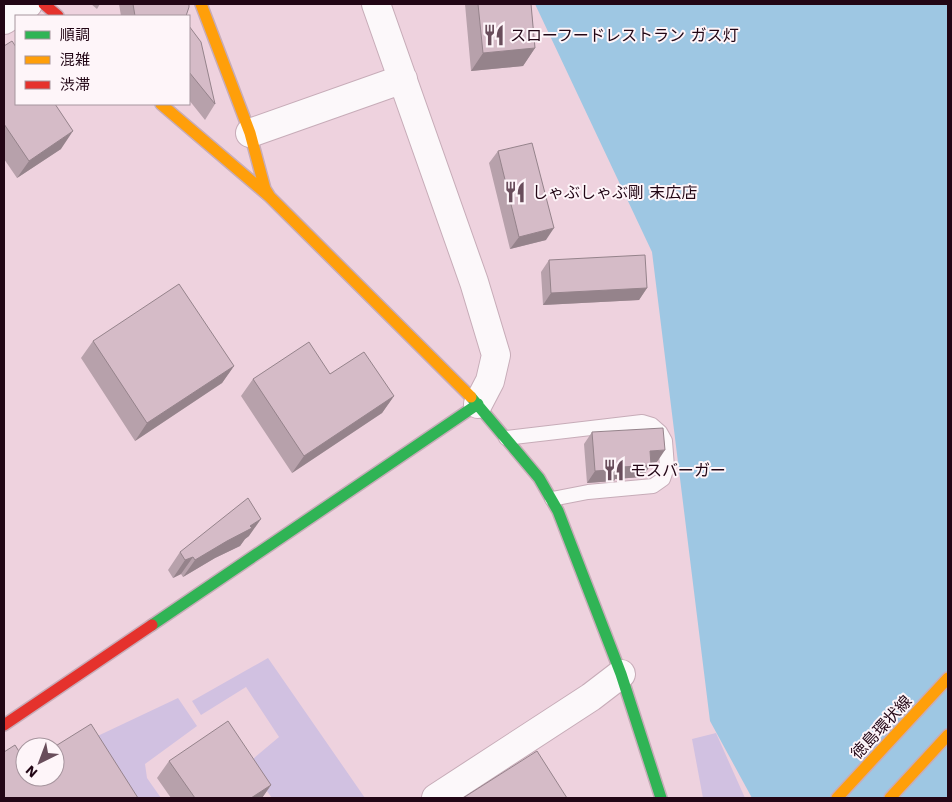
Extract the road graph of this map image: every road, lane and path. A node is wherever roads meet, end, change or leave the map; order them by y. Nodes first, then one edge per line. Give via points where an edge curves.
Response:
1 (28, 4) edge
2 (44, 4) edge
3 (201, 4) edge
4 (376, 4) edge
5 (57, 15) edge
6 (4, 20) edge
7 (403, 80) junction
8 (162, 105) edge
9 (250, 132) junction
10 (270, 197) junction
11 (478, 404) junction
12 (506, 438) junction
13 (552, 499) junction
14 (621, 674) junction
15 (948, 678) edge
16 (4, 725) edge
17 (948, 735) edge
18 (436, 798) edge
19 (661, 798) edge
20 (837, 798) edge
21 (890, 798) edge

1 - 6 street
2 - 5 street
3 - 9 street
4 - 7 street
7 - 9 street
7 - 11 street via 474,282 496,355 490,381
8 - 10 street
9 - 10 street
10 - 11 street
11 - 12 street
11 - 16 street
12 - 13 street
12 - 13 lane via 642,422 660,432 665,441 667,467 663,479 653,486
13 - 14 street
14 - 18 street
14 - 19 street
15 - 20 street, 徳島環状線
17 - 21 street

